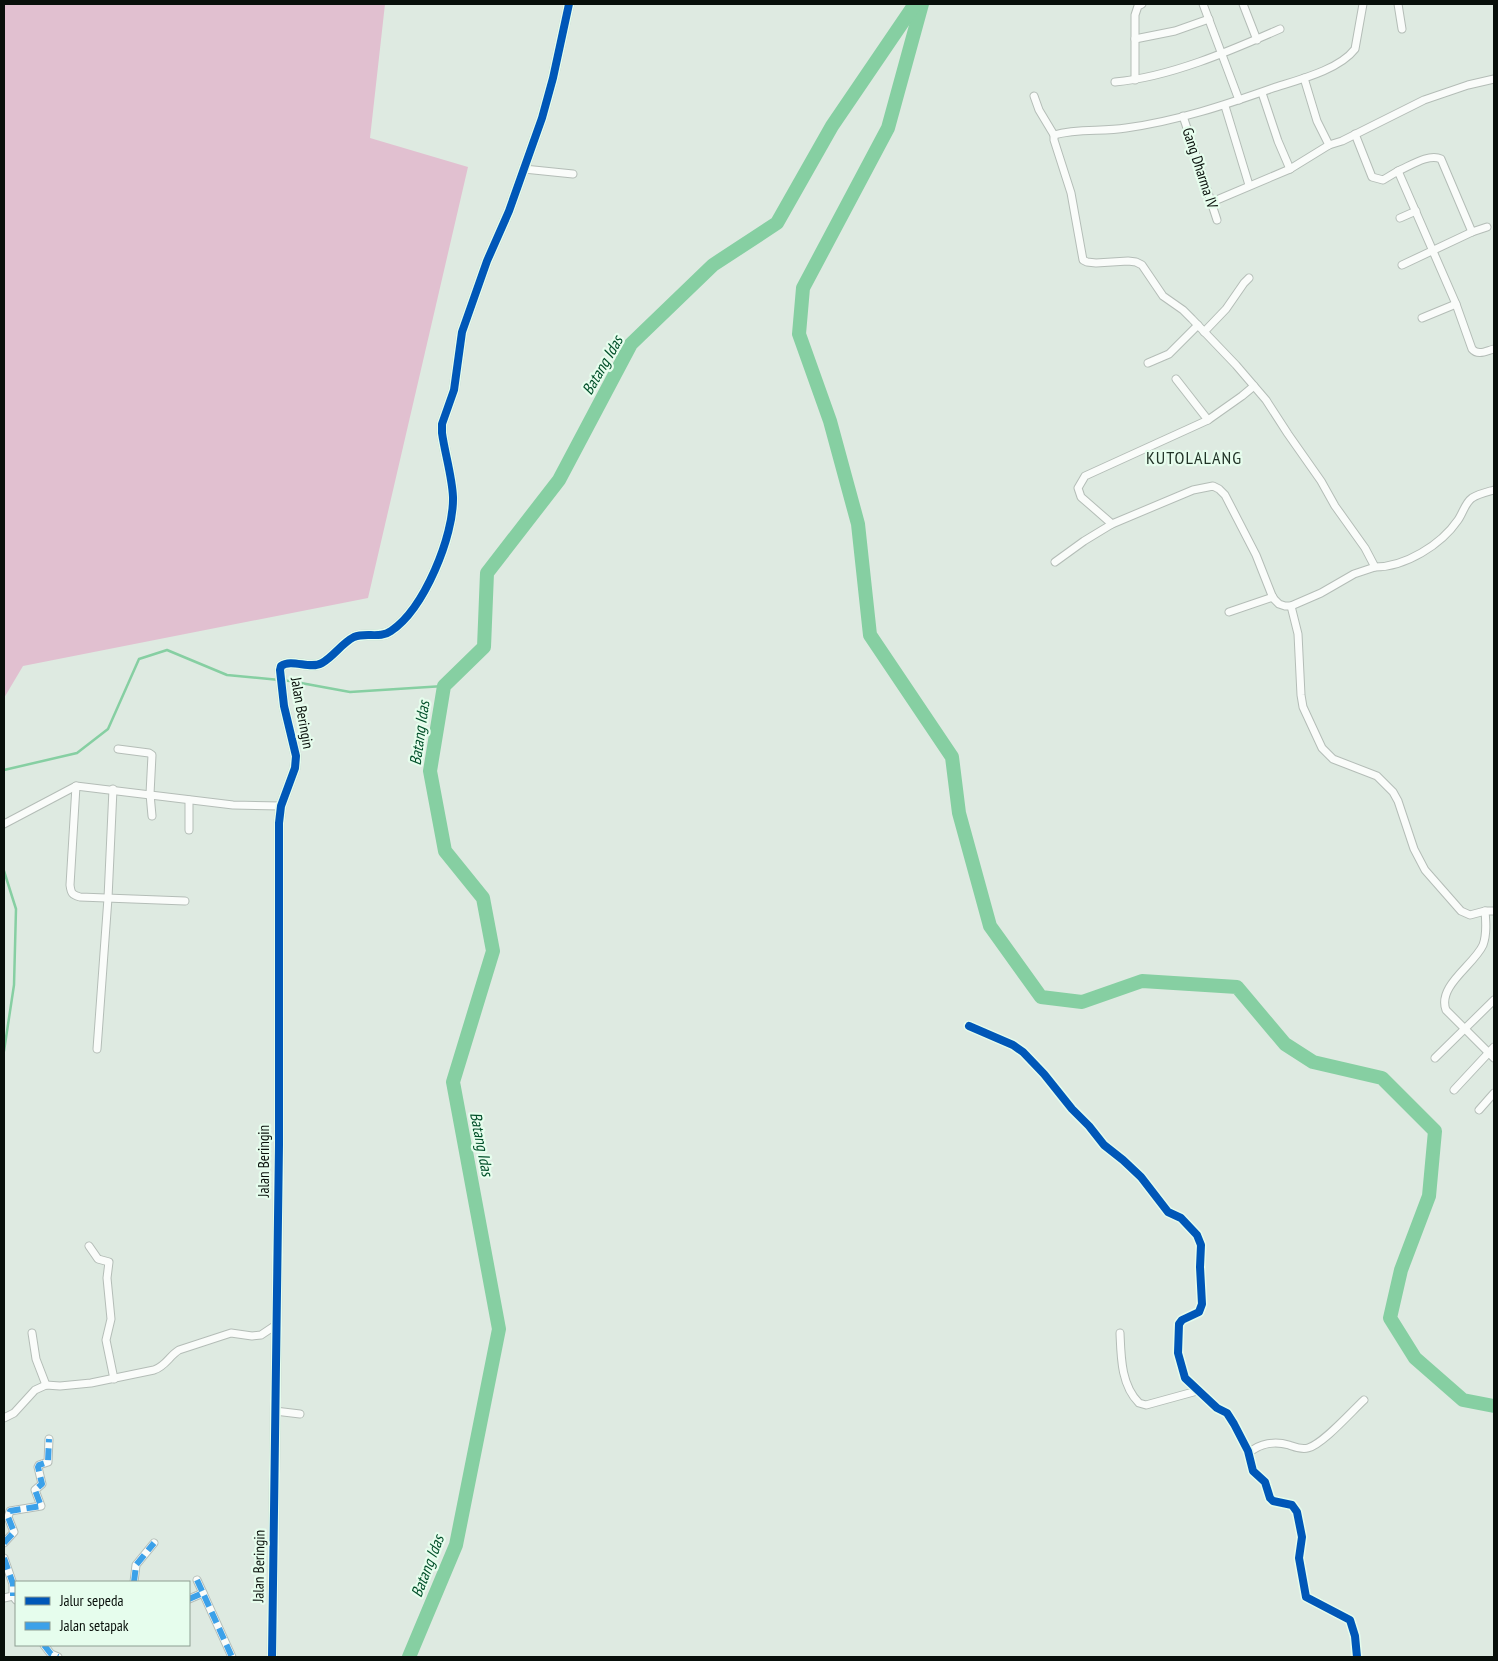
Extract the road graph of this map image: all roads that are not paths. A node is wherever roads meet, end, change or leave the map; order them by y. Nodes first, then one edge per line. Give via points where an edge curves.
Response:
1 (569, 4) edge
2 (1142, 4) edge
3 (1203, 4) edge
4 (1243, 4) edge
5 (1363, 4) edge
6 (1398, 4) edge
7 (1209, 19) junction
8 (1402, 28) dead end
9 (1280, 29) dead end
10 (1135, 39) junction
11 (1257, 40) junction
12 (1221, 53) junction
13 (1304, 78) junction
14 (1494, 79) edge
15 (1135, 80) junction
16 (1115, 82) dead end
17 (1262, 93) junction
18 (1034, 96) dead end
19 (1239, 100) junction
20 (1224, 106) junction
21 (1183, 116) junction
22 (1355, 134) junction
23 (1054, 135) junction
24 (1330, 145) junction
25 (1290, 169) junction
26 (524, 170) junction
27 (1398, 171) junction
28 (573, 174) dead end
29 (1249, 185) junction
30 (1212, 202) junction
31 (1416, 210) junction
32 (1400, 218) dead end
33 (1217, 220) dead end
34 (1487, 227) dead end
35 (1472, 232) junction
36 (1434, 250) junction
37 (1402, 265) dead end
38 (1249, 278) dead end
39 (1456, 304) junction
40 (1422, 318) dead end
41 (1198, 325) junction
42 (1204, 332) junction
43 (1494, 349) edge
44 (1148, 363) dead end
45 (1176, 380) dead end
46 (1254, 386) junction
47 (1208, 420) junction
48 (1494, 490) edge
49 (1112, 524) junction
50 (1055, 562) dead end
51 (1375, 567) junction
52 (1273, 597) junction
53 (1291, 606) junction
54 (1229, 612) dead end
55 (118, 749) dead end
56 (76, 786) junction
57 (113, 789) junction
58 (150, 794) junction
59 (189, 800) junction
60 (281, 806) junction
61 (152, 816) dead end
62 (4, 824) edge
63 (189, 830) dead end
64 (108, 898) junction
65 (185, 901) dead end
66 (1485, 911) junction
67 (1494, 911) edge
68 (1494, 1000) edge
69 (969, 1026) dead end
70 (1465, 1029) junction
71 (97, 1049) dead end
72 (1492, 1053) edge
73 (1435, 1058) dead end
74 (1454, 1090) dead end
75 (1494, 1093) edge
76 (1479, 1110) dead end
77 (89, 1246) dead end
78 (276, 1326) junction
79 (32, 1333) dead end
80 (1120, 1333) dead end
81 (114, 1379) junction
82 (46, 1385) junction
83 (1198, 1391) junction
84 (1364, 1400) dead end
85 (275, 1411) junction
86 (300, 1414) dead end
87 (4, 1418) edge
88 (49, 1439) dead end
89 (1249, 1454) junction
90 (4, 1543) edge
91 (154, 1543) dead end
92 (4, 1558) edge
93 (197, 1580) dead end
94 (134, 1581) edge
95 (204, 1593) junction
96 (4, 1598) edge
97 (15, 1598) edge
98 (190, 1599) edge
99 (45, 1646) edge
100 (58, 1657) edge
101 (232, 1657) edge
102 (272, 1657) edge
103 (1357, 1657) edge

1 - 26 street via 549,97
2 - 10 street via 1136,9
3 - 7 street
4 - 11 street
5 - 13 street via 1357,41 1350,54
6 - 8 street
7 - 10 street
7 - 12 street
9 - 11 street
10 - 15 street
11 - 12 street
12 - 15 street
12 - 19 street
13 - 17 street
13 - 24 street via 1317,121
14 - 22 street via 1424,100
15 - 16 street
17 - 19 street
17 - 25 street
18 - 23 street
19 - 20 street
20 - 21 street
20 - 29 street
21 - 23 street via 1126,128
21 - 30 street, Gang Dharma IV
22 - 24 street
22 - 27 street via 1372,177 1383,180
23 - 41 street via 1071,193 1084,262 1136,262 1142,265 1163,296
24 - 25 street
25 - 29 street
26 - 28 street
26 - 60 street, Jalan Beringin via 460,339 454,390 442,424 453,496 444,548 424,594 388,633 353,638 319,664 287,663 282,666 283,695 296,756
27 - 31 street
27 - 35 street via 1428,158 1441,159
29 - 30 street
30 - 33 street, Gang Dharma IV
31 - 32 street
31 - 36 street
34 - 35 street
35 - 36 street
36 - 37 street
36 - 39 street
38 - 42 street via 1226,310
39 - 40 street
39 - 43 street via 1474,352
41 - 42 street
41 - 44 street via 1169,354
42 - 46 street
45 - 47 street
46 - 47 street
46 - 51 street via 1313,468
47 - 49 street via 1085,476 1078,488 1081,497
48 - 51 street via 1470,500 1457,522 1426,550 1388,567
49 - 50 street
49 - 52 street via 1193,490 1213,486 1225,495 1256,555
51 - 53 street
52 - 53 street via 1279,604
52 - 54 street
53 - 66 street via 1298,634 1300,695 1322,748 1333,759 1377,776 1386,784 1398,801 1414,849 1431,878 1464,913
55 - 58 street via 152,755
56 - 57 street
56 - 62 street
56 - 64 street via 72,894
57 - 58 street
57 - 64 street
58 - 59 street
58 - 61 street
59 - 60 street
59 - 63 street
60 - 78 street, Jalan Beringin
64 - 65 street
64 - 71 street
66 - 67 street
66 - 70 street via 1486,932 1482,947 1455,978 1444,998 1446,1010
68 - 70 street
69 - 83 street via 1023,1052 1104,1145 1141,1177 1168,1212 1181,1218 1197,1235 1202,1245 1201,1309 1178,1324 1178,1353 1183,1373
70 - 72 street
70 - 73 street
72 - 74 street
75 - 76 street
77 - 81 street via 98,1259 109,1262 107,1278 111,1319 106,1340
78 - 81 street via 258,1336 231,1333 179,1350 161,1368
78 - 85 street, Jalan Beringin
79 - 82 street via 36,1359
80 - 83 street via 1122,1368 1139,1403 1146,1405
81 - 82 street
82 - 87 street via 35,1390 14,1413
83 - 89 street via 1227,1414
84 - 89 street via 1310,1448 1278,1442 1258,1447
85 - 86 street
85 - 102 street, Jalan Beringin
88 - 90 street via 48,1462 38,1467 42,1484 35,1490 41,1506 10,1512 8,1517 14,1532
89 - 103 street via 1253,1471 1265,1482 1270,1498 1292,1505 1297,1512 1302,1537 1299,1558 1306,1597 1350,1620
91 - 94 street via 136,1565
92 - 97 street
93 - 95 street
95 - 98 street
95 - 101 street
96 - 97 street
99 - 100 street

